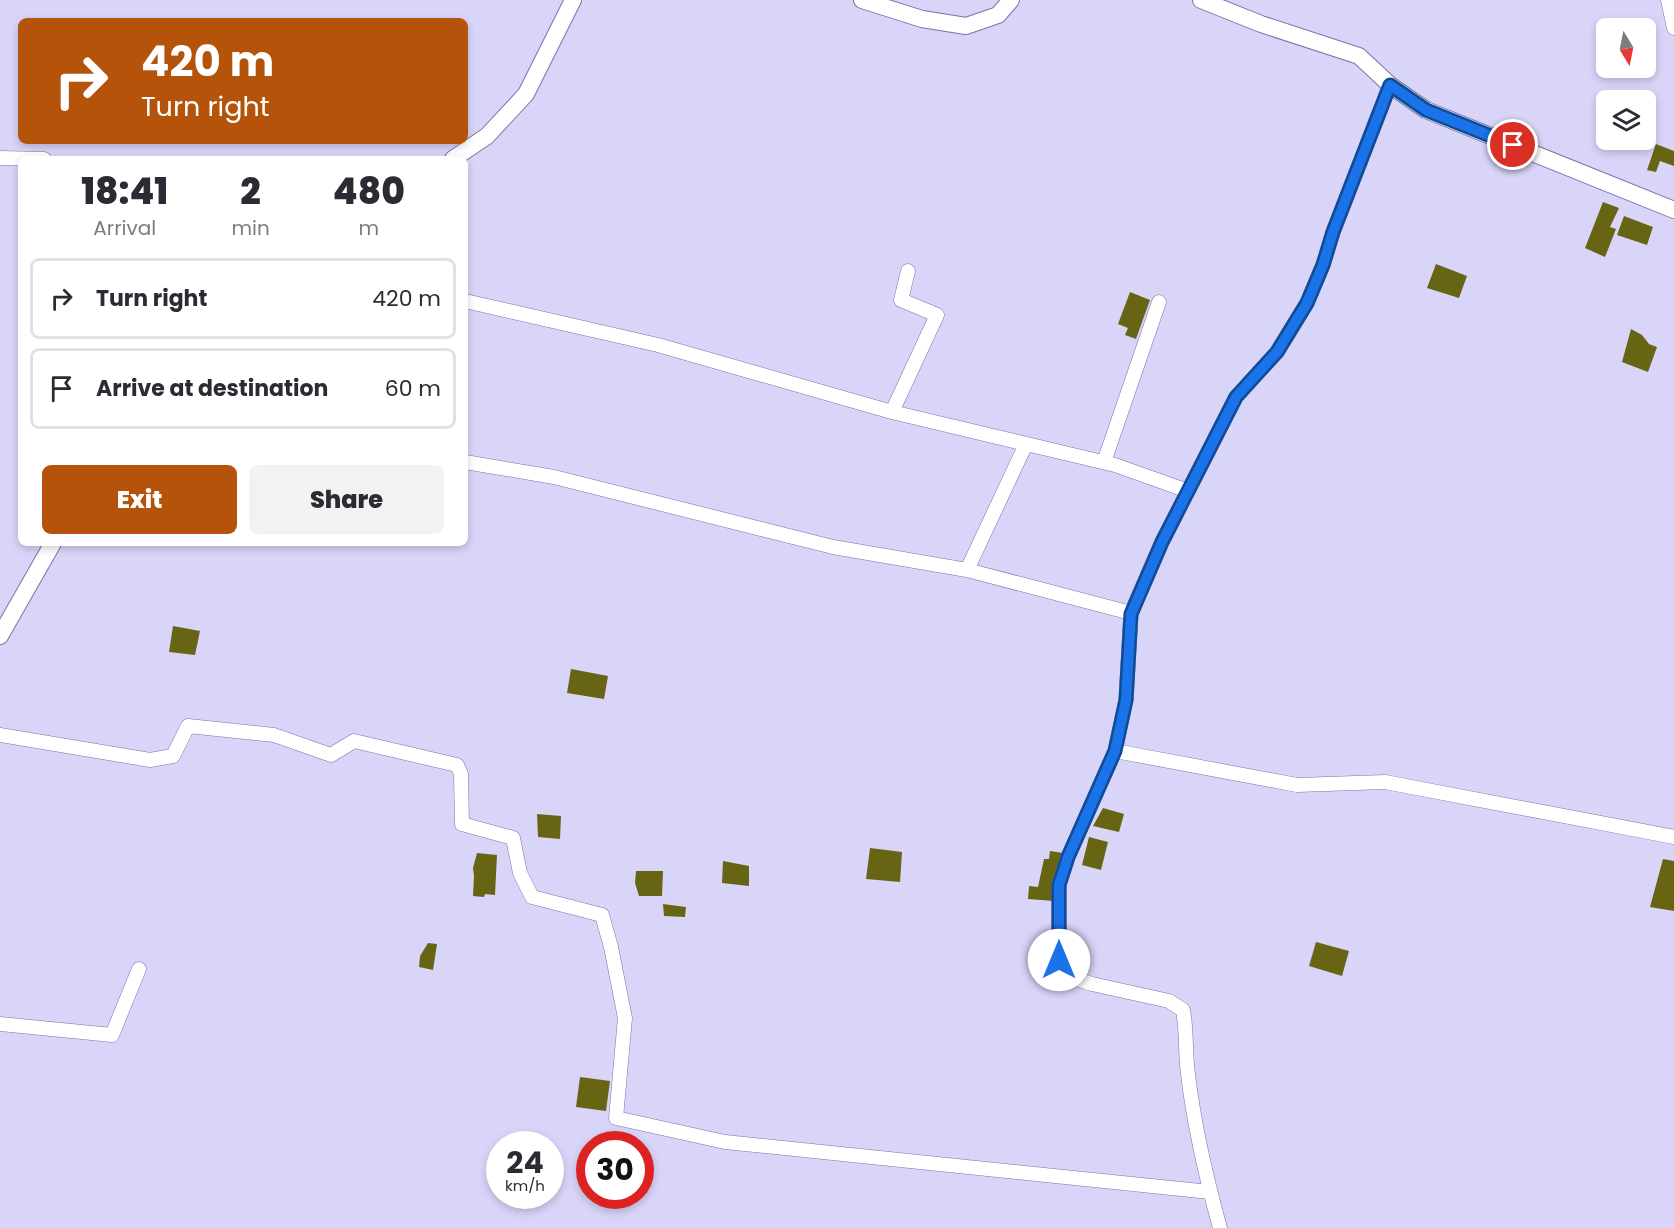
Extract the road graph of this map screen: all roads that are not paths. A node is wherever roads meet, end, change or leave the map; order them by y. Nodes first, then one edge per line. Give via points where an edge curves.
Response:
1 (573, 0) edge
2 (862, 0) edge
3 (1011, 0) edge
4 (1201, 0) edge
5 (1668, 0) edge
6 (1674, 28) edge
7 (1390, 85) junction
8 (457, 156) edge
9 (0, 158) edge
10 (18, 158) edge
11 (1674, 210) edge
12 (908, 271) dead end
13 (468, 302) edge
14 (1159, 302) dead end
15 (892, 412) junction
16 (1026, 444) junction
17 (1104, 462) junction
18 (468, 463) edge
19 (1188, 491) junction
20 (51, 546) edge
21 (966, 570) junction
22 (1131, 614) junction
23 (0, 636) edge
24 (0, 735) edge
25 (1115, 751) junction
26 (1674, 837) edge
27 (139, 969) dead end
28 (0, 1024) edge
29 (1210, 1192) junction
30 (1220, 1228) edge

1 - 8 street via 526,94 487,136
2 - 3 street via 922,20 966,26 998,15
4 - 7 street via 1359,56
5 - 6 street
7 - 11 street via 1426,110
7 - 19 street via 1307,303 1277,352 1236,397
9 - 10 street
12 - 15 street via 901,300 937,315
13 - 15 street via 658,345
14 - 17 street
15 - 16 street
16 - 17 street
16 - 21 street
17 - 19 street
18 - 21 street via 554,477 833,547
19 - 22 street
20 - 23 street
21 - 22 street
22 - 25 street via 1126,700
24 - 29 street via 150,760 173,756 188,726 274,735 331,755 354,741 457,765 461,774 462,824 513,838 520,873 532,897 602,915 625,1018 616,1118 726,1142
25 - 26 street via 1297,785 1385,782
25 - 29 street via 1059,885 1059,960 1074,978 1169,1001 1183,1010 1189,1082
27 - 28 street via 112,1035
29 - 30 street

